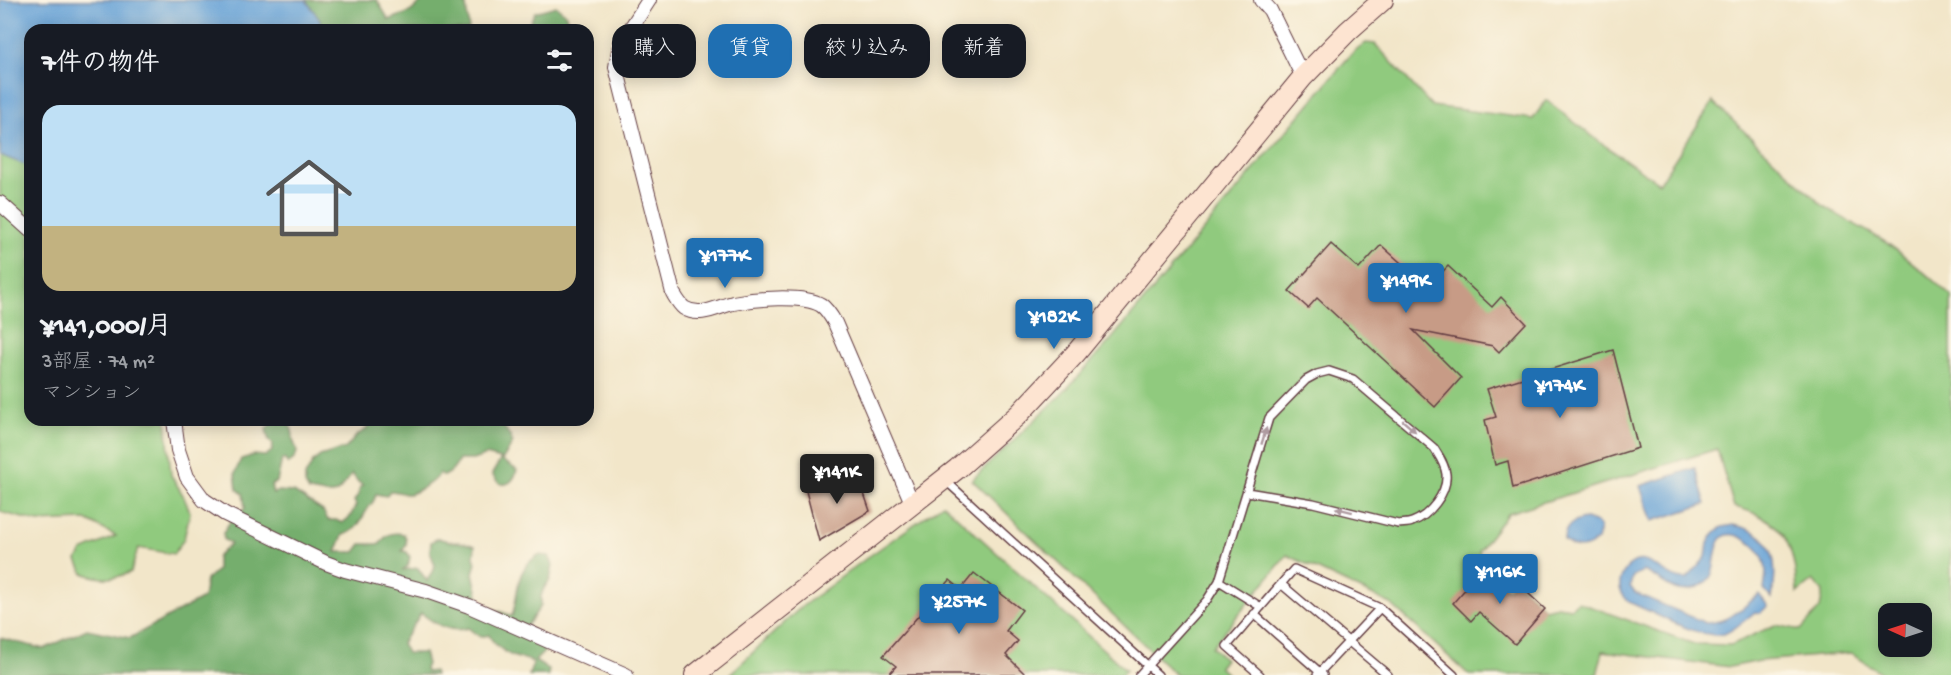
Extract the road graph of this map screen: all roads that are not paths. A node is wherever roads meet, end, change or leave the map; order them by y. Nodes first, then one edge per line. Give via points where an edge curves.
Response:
1 (649, 0) edge
2 (1261, 0) edge
3 (1383, 0) edge
4 (1304, 77) junction
5 (0, 203) edge
6 (24, 225) edge
7 (175, 426) edge
8 (944, 480) junction
9 (1247, 492) junction
10 (913, 505) junction
11 (1219, 581) junction
12 (1281, 584) junction
13 (1261, 607) junction
14 (1380, 608) junction
15 (1254, 615) junction
16 (1349, 641) junction
17 (1148, 666) junction
18 (1320, 674) edge
19 (626, 675) edge
20 (694, 675) edge
21 (1139, 675) edge
22 (1158, 675) edge
23 (1260, 675) edge
24 (1388, 675) edge
25 (1454, 675) edge

1 - 10 street via 620,45 616,67 673,293 684,308 696,312 768,299 813,302 825,309 835,323
2 - 4 street
3 - 4 street
4 - 8 street via 1048,385
5 - 6 street
7 - 19 street via 177,450 187,477 204,500 225,514 326,563 469,606
8 - 10 street
8 - 17 lane
9 -> 9 lane via 1269,418 1306,380 1329,371 1353,379 1434,448 1447,476 1435,505 1411,523 1398,524
9 - 11 lane
10 - 20 street
11 - 13 lane
11 - 17 lane
12 - 13 lane
12 - 14 lane via 1294,569
12 - 16 lane
13 - 15 lane
14 - 16 lane
14 - 25 lane
15 - 18 lane
15 - 23 lane via 1227,646
16 - 18 lane
16 - 24 lane
17 - 21 lane
17 - 22 lane

